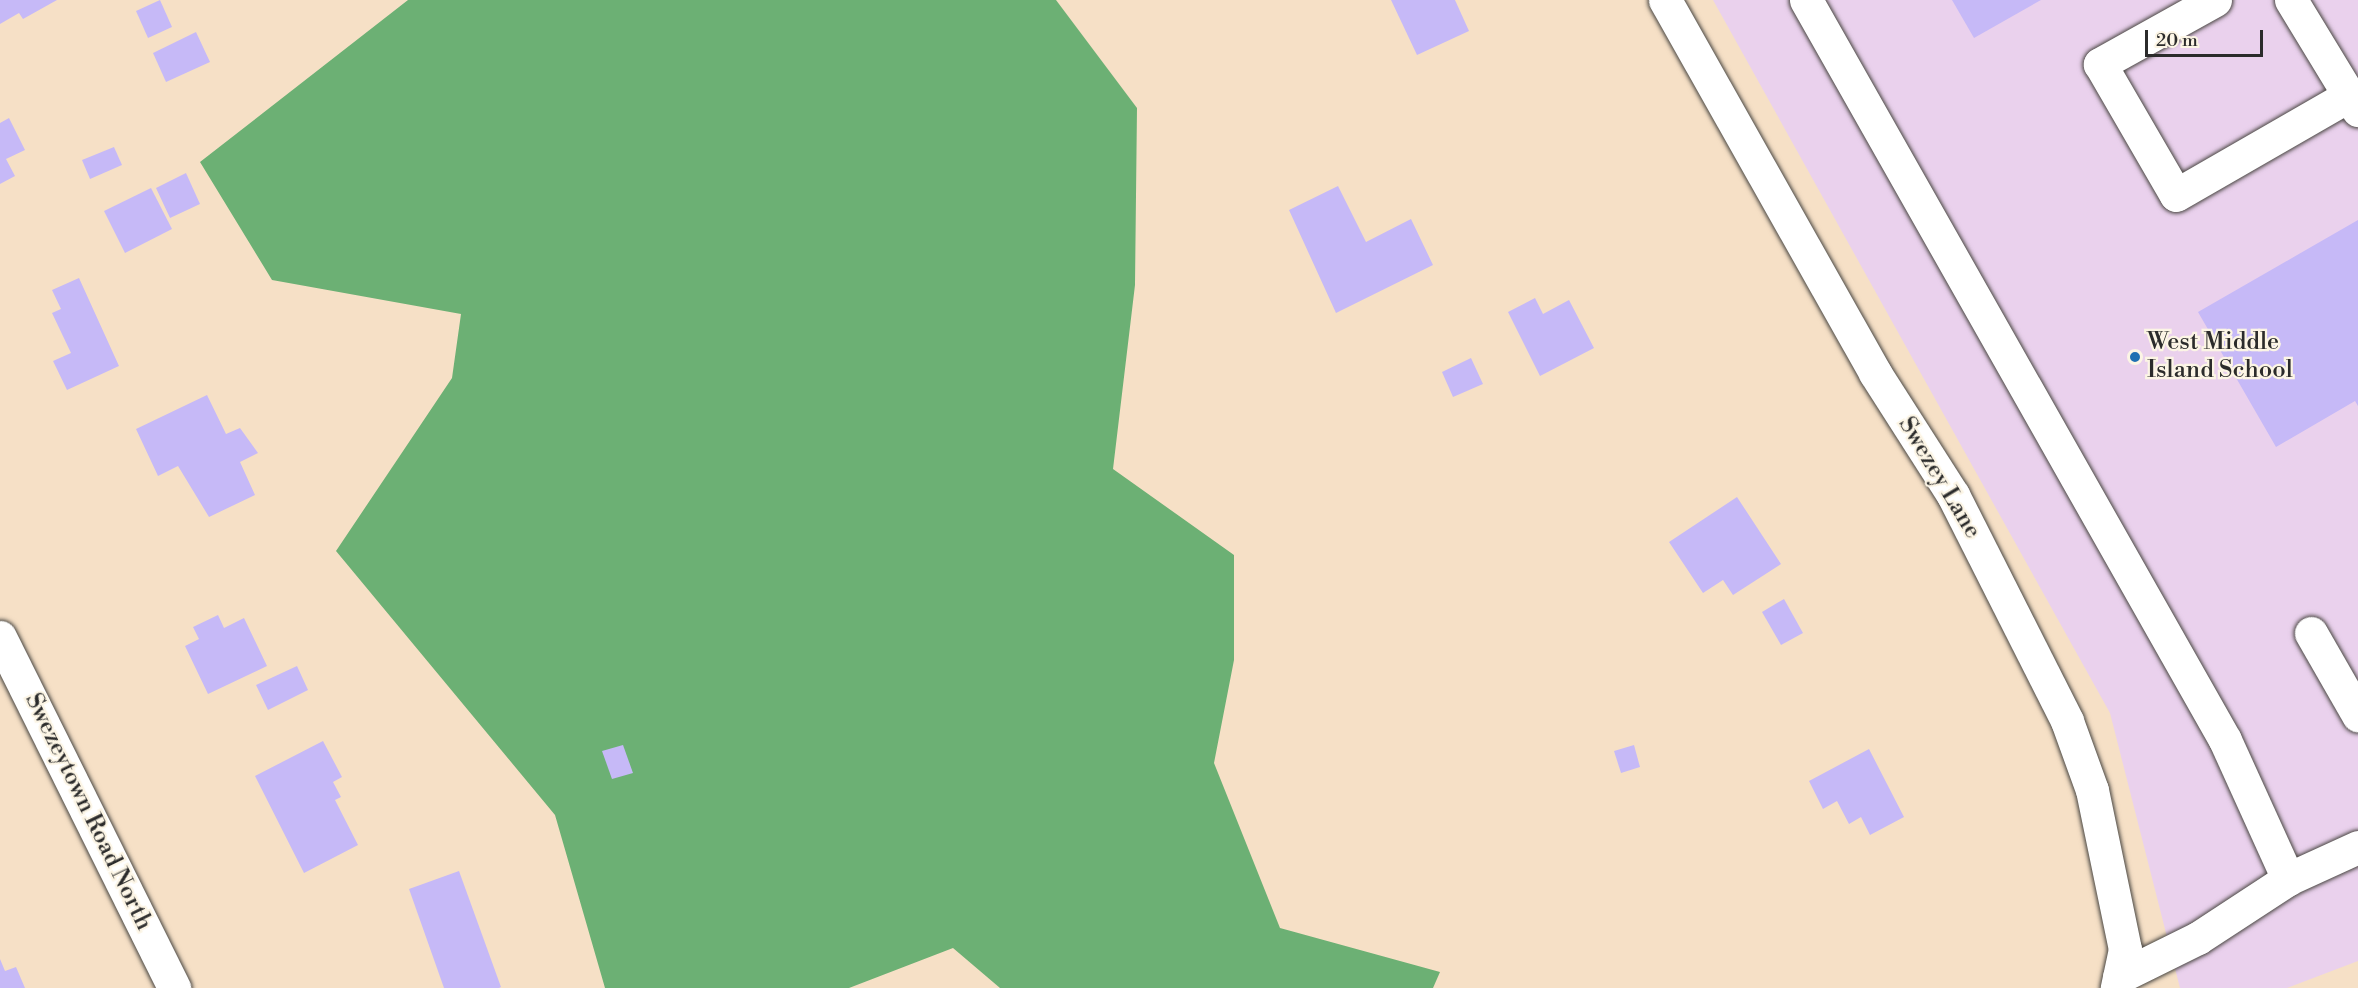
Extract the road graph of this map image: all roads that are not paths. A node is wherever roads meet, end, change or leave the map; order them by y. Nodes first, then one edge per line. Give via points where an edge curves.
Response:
1 (1666, 0) edge
2 (1806, 0) edge
3 (2215, 0) edge
4 (2291, 0) edge
5 (2353, 103) edge
6 (2311, 633) dead end
7 (0, 637) edge
8 (2358, 716) edge
9 (2358, 847) edge
10 (2288, 879) junction
11 (2118, 982) edge
12 (174, 988) edge

1 - 11 street, Swezey Lane via 1843,317 1953,495 2067,721 2092,790 2125,949
2 - 10 street via 2225,740
3 - 5 street via 2100,64 2176,195
4 - 5 street
6 - 8 street
7 - 12 street, Swezeytown Road North
9 - 10 street
10 - 11 street via 2198,938

